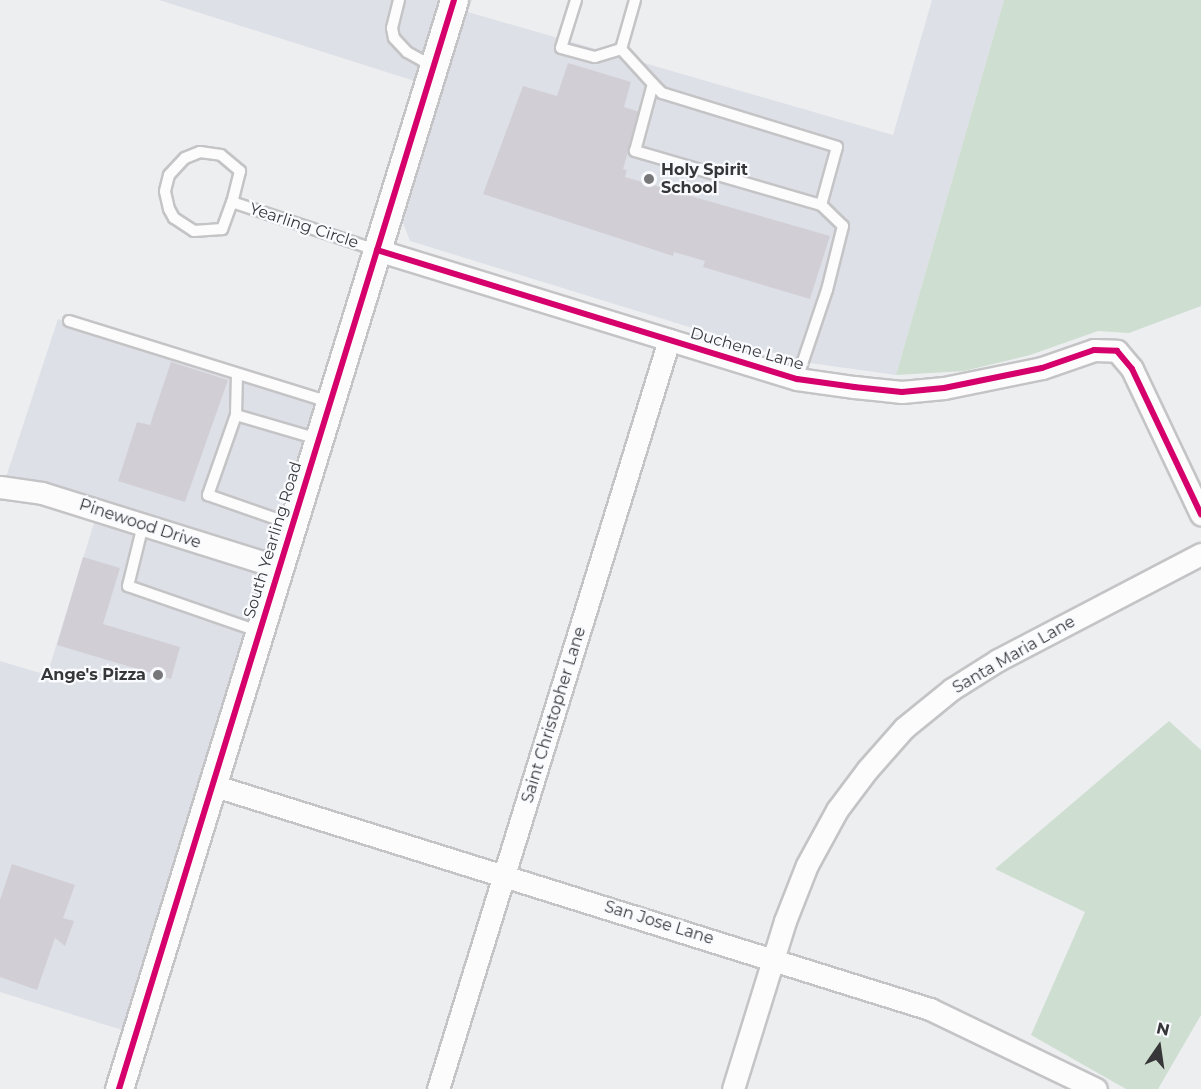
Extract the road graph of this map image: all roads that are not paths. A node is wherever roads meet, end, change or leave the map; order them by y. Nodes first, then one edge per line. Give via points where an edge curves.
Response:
1 (399, 0) edge
2 (454, 0) edge
3 (576, 0) edge
4 (635, 0) edge
5 (621, 49) junction
6 (433, 67) junction
7 (653, 84) junction
8 (232, 202) junction
9 (821, 204) junction
10 (376, 250) junction
11 (69, 321) dead end
12 (669, 340) junction
13 (237, 374) junction
14 (797, 379) junction
15 (329, 402) junction
16 (236, 415) junction
17 (318, 439) junction
18 (0, 487) edge
19 (1201, 514) edge
20 (292, 524) junction
21 (142, 525) junction
22 (1201, 554) edge
23 (278, 567) junction
24 (259, 631) junction
25 (212, 785) junction
26 (504, 875) junction
27 (773, 959) junction
28 (1085, 1086) edge
29 (119, 1089) edge
30 (438, 1089) edge
31 (733, 1089) edge

1 - 6 lane via 392,28 394,38 407,52
2 - 6 street, South Yearling Road
3 - 5 lane via 561,48 595,57
4 - 5 lane
5 - 7 lane
6 - 10 street, South Yearling Road
7 - 9 lane via 662,93 837,147
7 - 9 lane via 635,151
8 - 8 lane, Yearling Circle via 222,229 194,231 169,209 165,191 169,175 185,158 200,152 221,155 240,171
8 - 10 lane, Yearling Circle
9 - 14 lane via 843,226
10 - 12 street, Duchene Lane
10 - 15 street, South Yearling Road
11 - 13 lane
12 - 14 street, Duchene Lane
12 - 26 street, Saint Christopher Lane
13 - 15 lane
13 - 16 lane
14 - 19 street, Duchene Lane via 902,392 1042,368 1095,350 1117,351 1132,369
15 - 17 street, South Yearling Road
16 - 17 lane
16 - 20 lane via 208,495
17 - 20 street, South Yearling Road
18 - 21 street, Pinewood Drive via 42,493
20 - 23 street, South Yearling Road
21 - 23 street, Pinewood Drive
21 - 24 lane via 128,586
22 - 27 street, Santa Maria Lane via 998,660 952,689 904,728 837,810 807,865
23 - 24 street, South Yearling Road
24 - 25 street, South Yearling Road
25 - 26 street, San Jose Lane
25 - 29 street, South Yearling Road
26 - 27 street, San Jose Lane
26 - 30 street, Saint Christopher Lane
27 - 28 street, San Jose Lane via 930,1009
27 - 31 street, Santa Maria Lane

